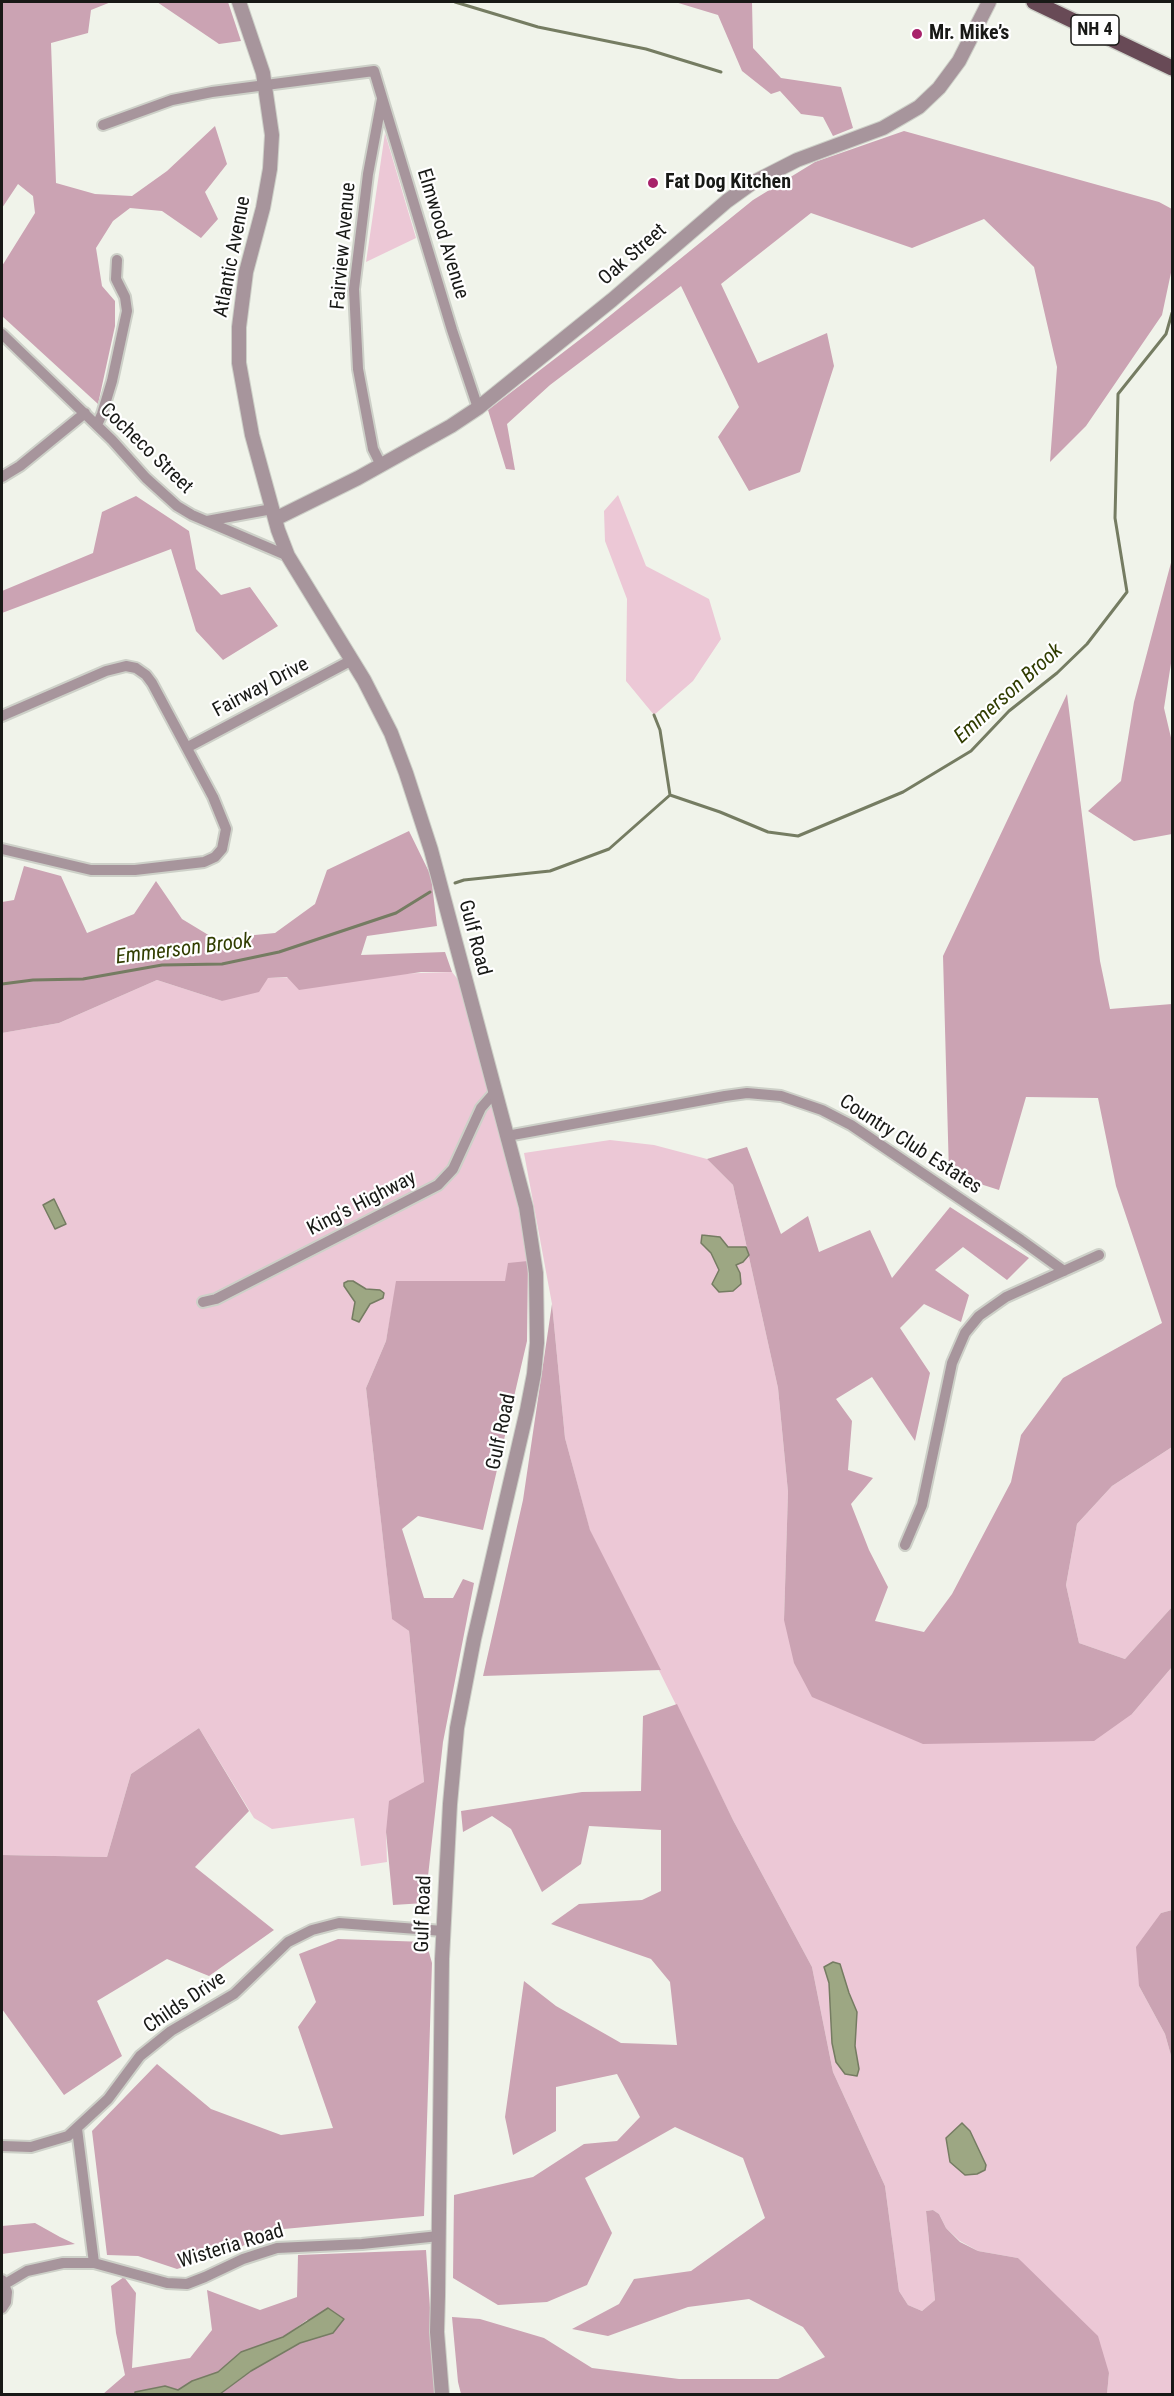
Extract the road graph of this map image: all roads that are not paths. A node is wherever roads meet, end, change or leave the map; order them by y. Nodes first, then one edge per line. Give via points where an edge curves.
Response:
1 (239, 2) edge
2 (989, 2) edge
3 (1034, 2) edge
4 (1173, 68) edge
5 (266, 86) junction
6 (382, 99) junction
7 (103, 125) dead end
8 (117, 260) dead end
9 (2, 334) edge
10 (478, 408) junction
11 (85, 413) junction
12 (96, 424) junction
13 (381, 465) junction
14 (2, 477) edge
15 (274, 516) junction
16 (207, 521) junction
17 (288, 556) junction
18 (352, 660) junction
19 (2, 716) edge
20 (188, 747) junction
21 (2, 849) edge
22 (495, 1092) junction
23 (507, 1136) junction
24 (1099, 1255) dead end
25 (1064, 1271) junction
26 (203, 1302) dead end
27 (905, 1545) dead end
28 (443, 1931) junction
29 (77, 2129) junction
30 (2, 2146) edge
31 (439, 2236) junction
32 (94, 2263) junction
33 (3, 2282) edge
34 (2, 2308) edge
35 (442, 2394) edge

1 - 5 street, Atlantic Avenue
2 - 10 street, Oak Street via 959,61 919,107 884,128 797,160 752,183
3 - 4 main road, NH 4
5 - 6 street, Elmwood Avenue via 374,71
5 - 7 street via 172,100
5 - 15 street, Atlantic Avenue via 272,135 270,169 238,327 239,363 252,435
6 - 10 street, Elmwood Avenue
6 - 13 street, Fairview Avenue via 354,289 358,369 373,449
8 - 12 street via 116,279 127,311 112,381
9 - 11 street, Cocheco Street
10 - 13 street, Oak Street
11 - 12 street, Cocheco Street
11 - 14 street
12 - 16 street, Cocheco Street via 162,494
13 - 15 street, Oak Street
15 - 16 street
15 - 17 street, Gulf Road
16 - 17 street, Cocheco Street
17 - 18 street, Gulf Road
18 - 20 street, Fairway Drive
18 - 22 street, Gulf Road via 391,733 410,784
19 - 20 street via 126,666 146,675
20 - 21 street via 224,819 222,849 215,857 194,865 113,871 91,870
22 - 23 street, Gulf Road
22 - 26 street, King's Highway via 481,1108 453,1169 438,1185 216,1299
23 - 25 street, Country Club Estates via 725,1096 781,1096 813,1106 851,1125
23 - 28 street, Gulf Road via 533,1246 537,1343 527,1410 457,1728
24 - 25 street
25 - 27 street via 996,1302 964,1333 952,1363 923,1499
28 - 29 street, Childs Drive via 339,1923 288,1942 234,1994 171,2031 140,2056 108,2099
28 - 31 street, Gulf Road
29 - 30 street, Childs Drive via 68,2136 31,2147
29 - 32 street
31 - 32 street, Wisteria Road via 277,2248 187,2284 167,2283
31 - 35 street, Gulf Road via 437,2332
32 - 33 street, Wisteria Road via 63,2263 27,2271
33 - 34 street, Wisteria Road via 7,2292

